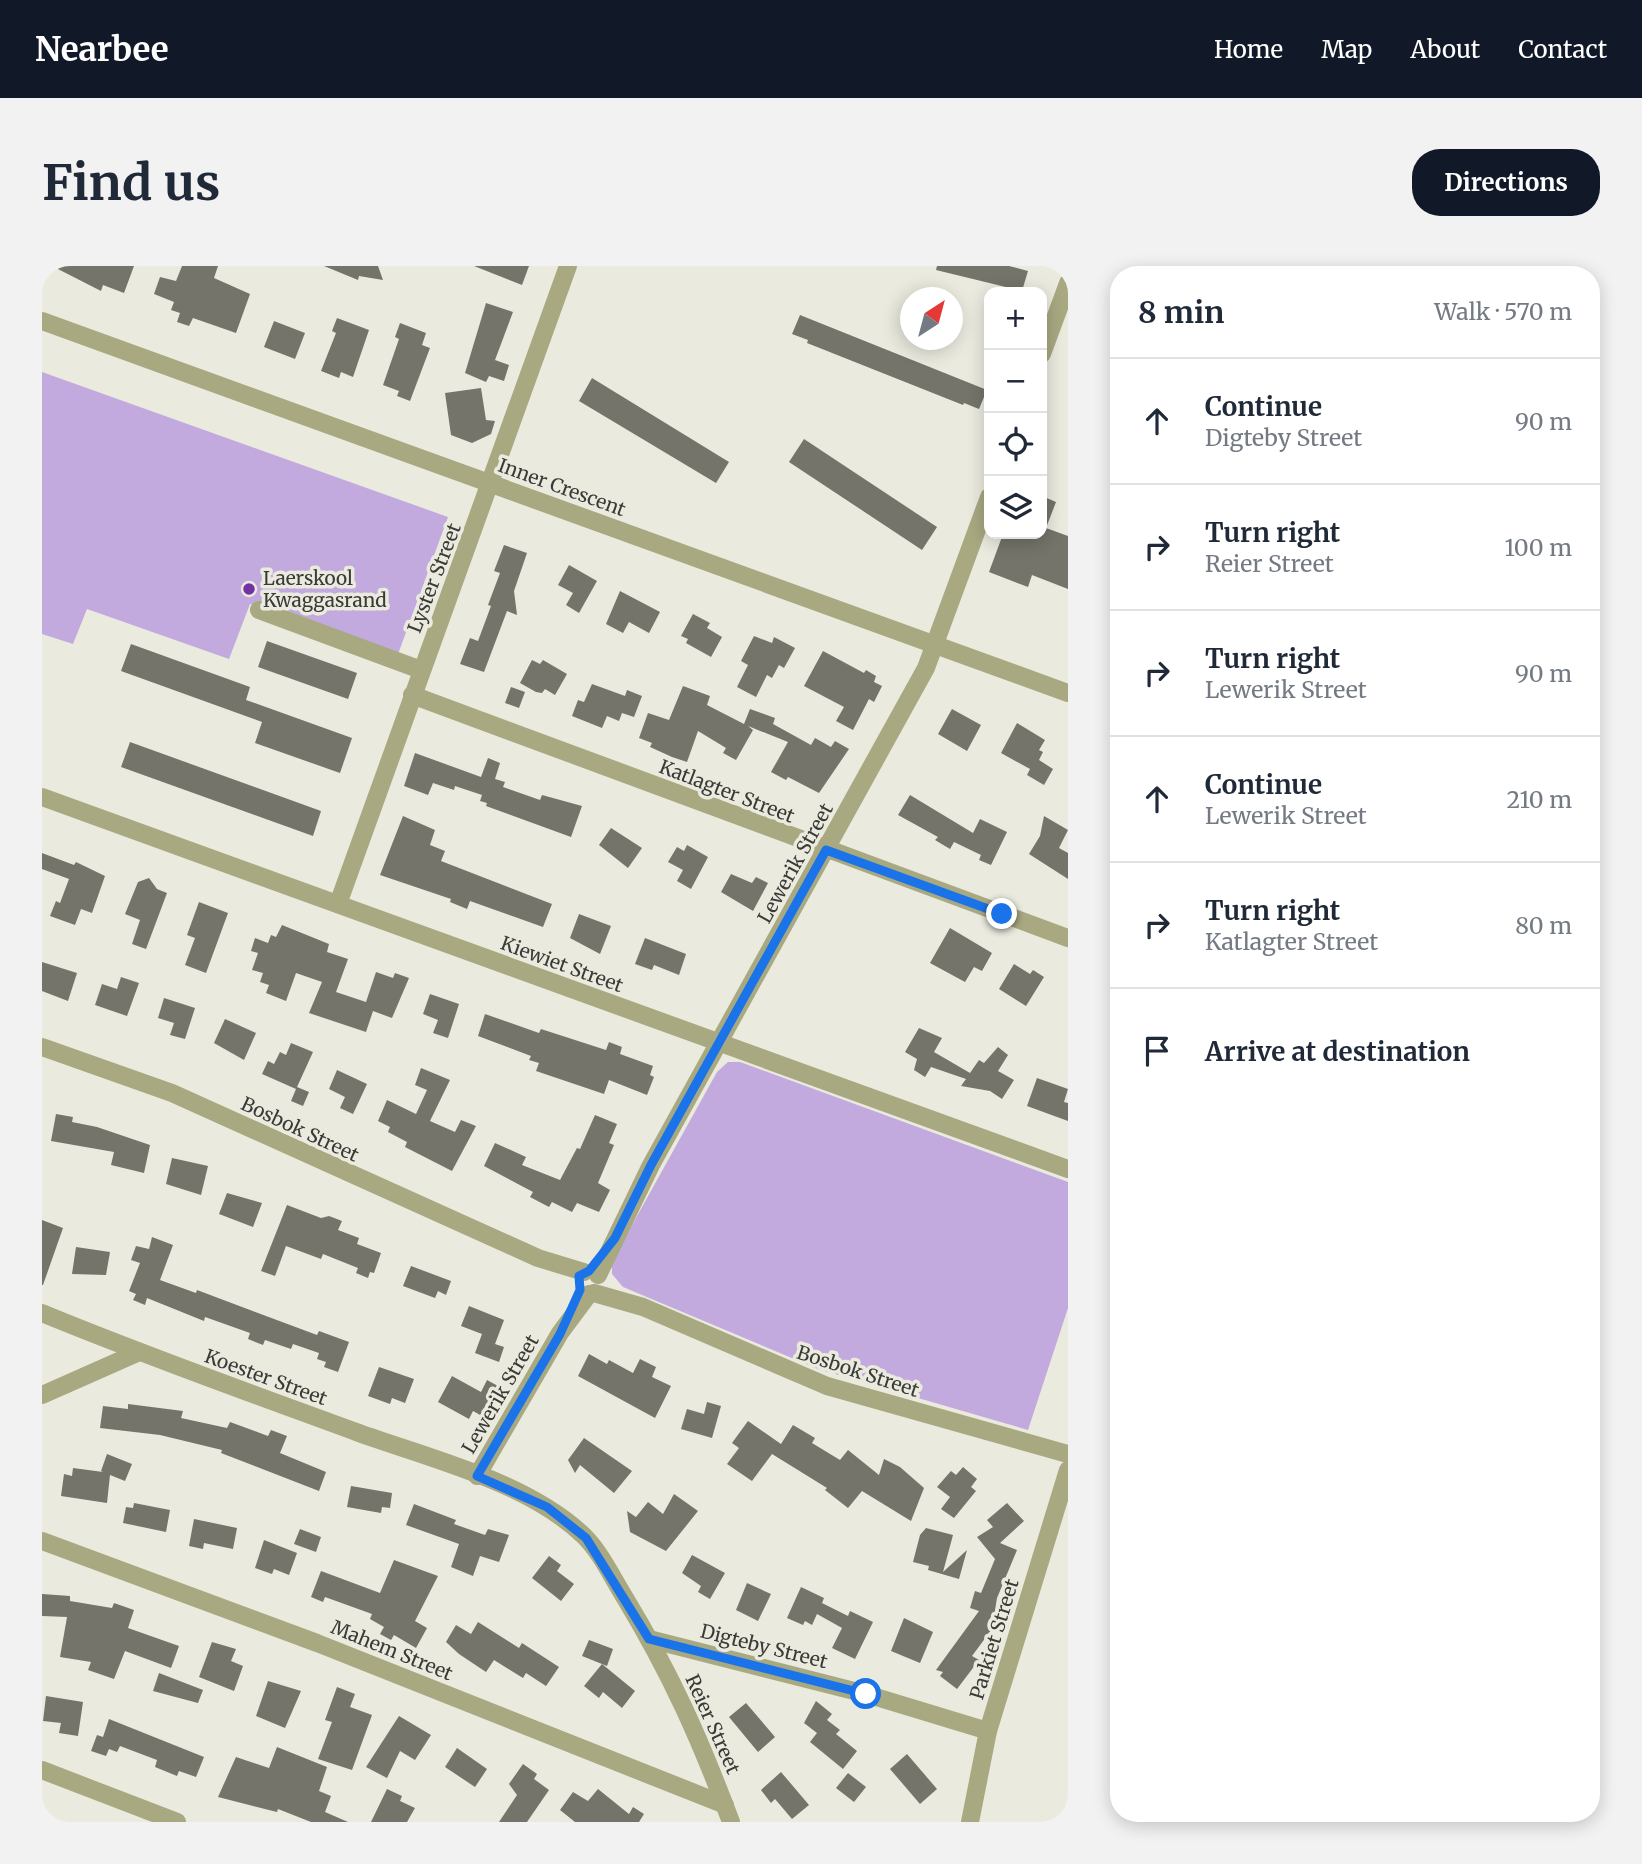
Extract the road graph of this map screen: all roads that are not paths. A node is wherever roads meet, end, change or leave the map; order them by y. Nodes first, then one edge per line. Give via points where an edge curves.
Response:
1 (568, 266) edge
2 (1068, 283) edge
3 (42, 321) edge
4 (1043, 350) edge
5 (492, 484) junction
6 (984, 512) edge
7 (259, 610) dead end
8 (936, 645) junction
9 (421, 670) junction
10 (1068, 693) edge
11 (412, 695) junction
12 (42, 797) edge
13 (826, 850) junction
14 (338, 904) junction
15 (1068, 938) edge
16 (718, 1044) junction
17 (42, 1047) edge
18 (1068, 1169) edge
19 (589, 1283) junction
20 (42, 1313) edge
21 (137, 1353) junction
22 (42, 1395) edge
23 (1068, 1454) edge
24 (1068, 1470) edge
25 (477, 1476) junction
26 (42, 1541) edge
27 (649, 1639) junction
28 (988, 1731) junction
29 (42, 1770) edge
30 (724, 1805) junction
31 (177, 1822) edge
32 (731, 1822) edge
33 (970, 1822) edge

1 - 5 street, Lyster Street
2 - 4 street
3 - 5 street, Inner Crescent
5 - 8 street, Inner Crescent
5 - 9 street, Lyster Street
6 - 8 street, Lewerik Street
7 - 9 street
8 - 10 street, Inner Crescent
8 - 13 street, Lewerik Street
9 - 11 street, Lyster Street
11 - 13 street, Katlagter Street
11 - 14 street, Lyster Street
12 - 14 street, Kiewiet Street
13 - 15 street, Katlagter Street
13 - 16 street, Lewerik Street
14 - 16 street, Kiewiet Street
16 - 18 street, Kiewiet Street
16 - 19 street, Lewerik Street
17 - 19 street, Bosbok Street via 172,1093
19 - 23 street, Bosbok Street via 809,1380
19 - 25 street, Lewerik Street
20 - 21 street, Koester Street
21 - 22 street
21 - 25 street, Koester Street
24 - 28 street, Parkiet Street
25 - 27 street, Reier Street via 547,1507 586,1538
26 - 30 street, Mahem Street via 317,1643
27 - 28 street, Digteby Street via 866,1694
27 - 30 street, Reier Street via 692,1721
28 - 33 street, Parkiet Street
29 - 31 street
30 - 32 street, Reier Street

